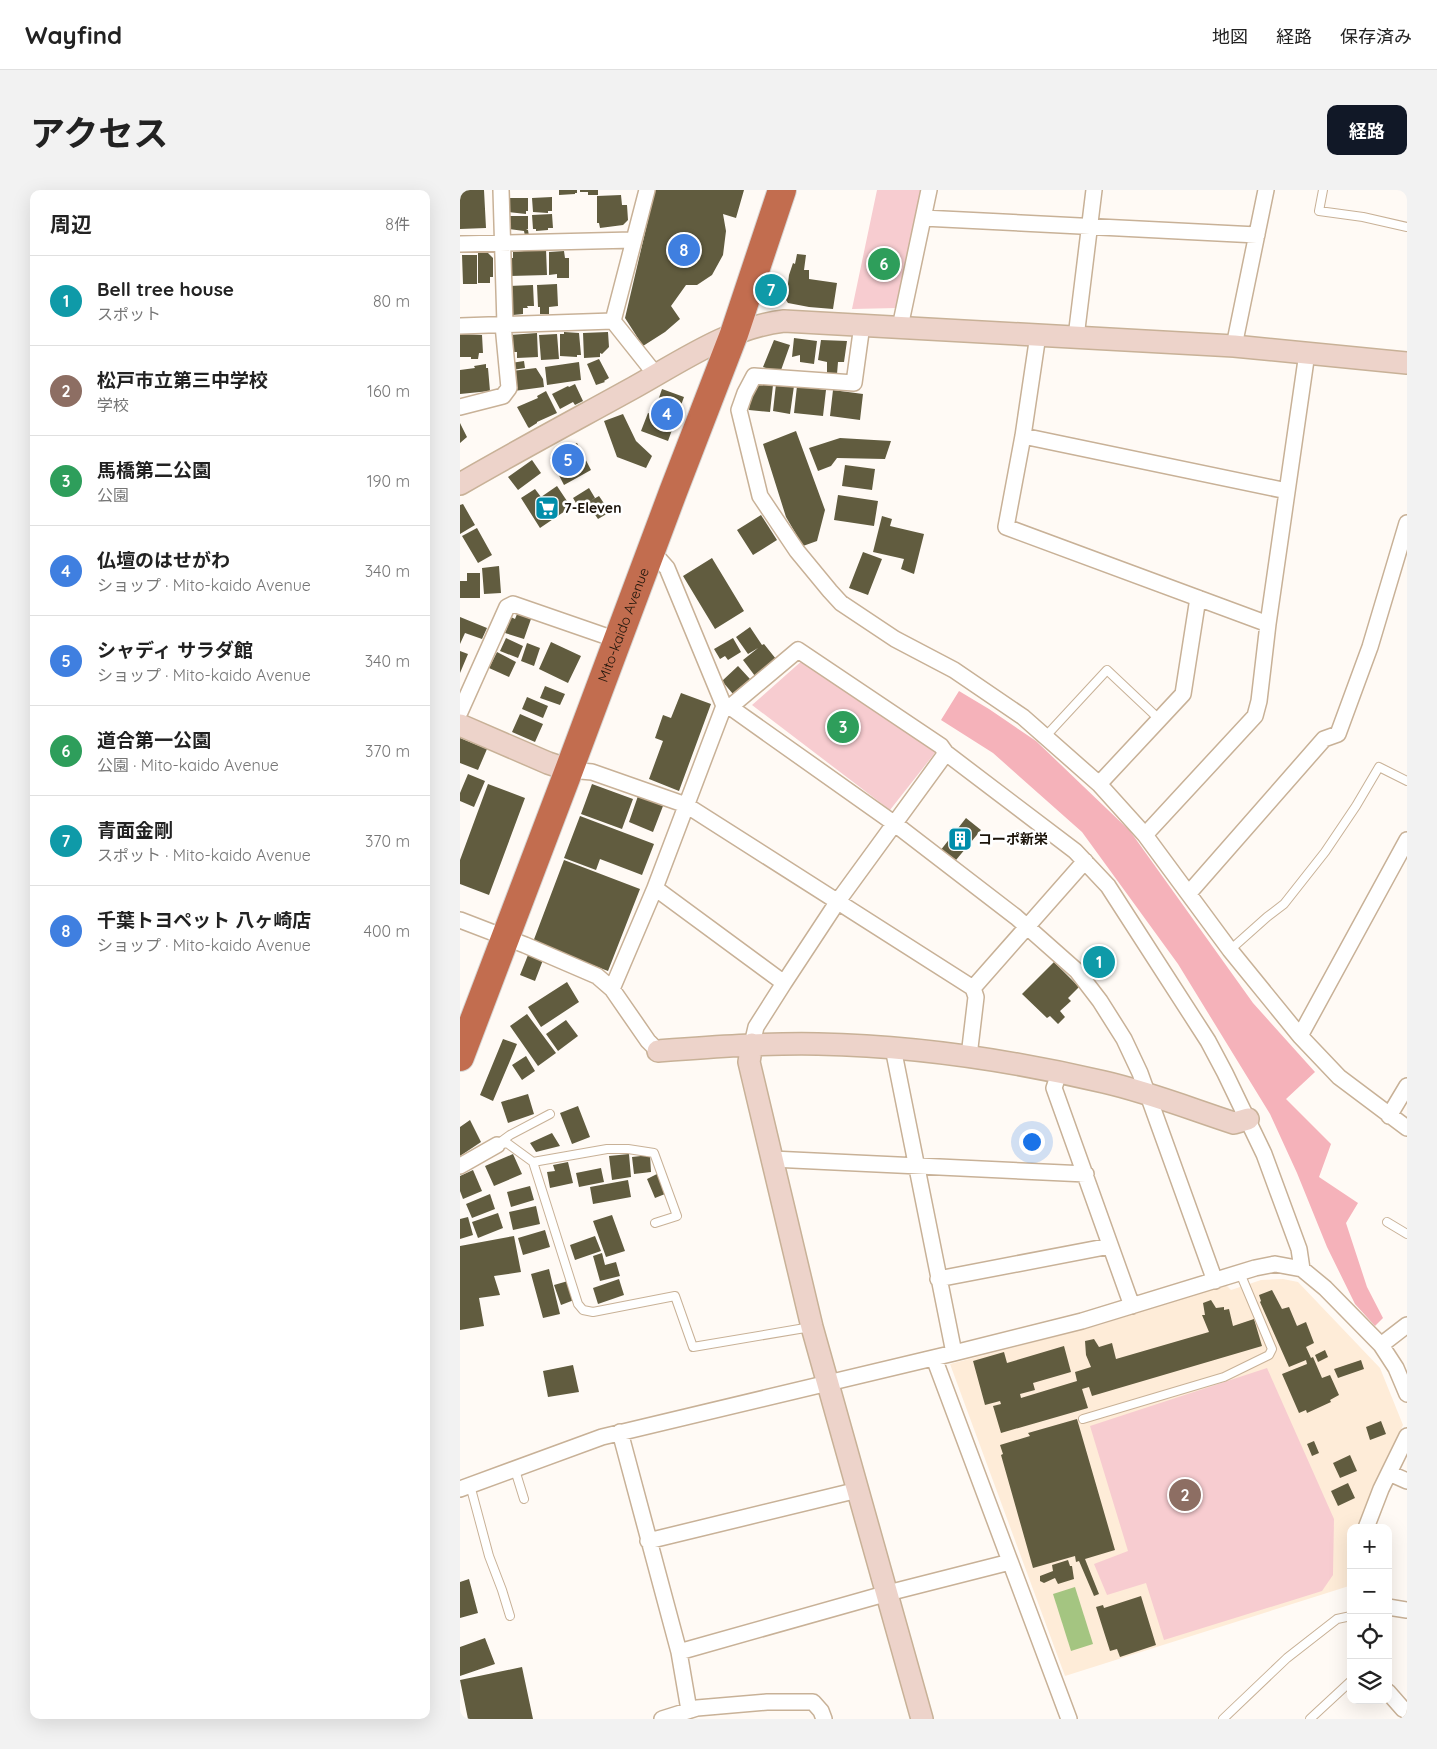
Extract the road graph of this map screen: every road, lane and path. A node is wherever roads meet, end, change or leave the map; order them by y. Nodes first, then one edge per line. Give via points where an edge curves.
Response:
1 (501, 190) edge
2 (647, 190) edge
3 (782, 190) edge
4 (929, 190) edge
5 (1094, 190) edge
6 (1266, 190) edge
7 (1322, 190) edge
8 (923, 218) junction
9 (1089, 226) junction
10 (1407, 227) edge
11 (1257, 235) junction
12 (634, 240) junction
13 (502, 243) junction
14 (460, 244) edge
15 (613, 321) junction
16 (504, 325) junction
17 (862, 325) junction
18 (460, 326) edge
19 (900, 327) junction
20 (734, 334) junction
21 (1038, 335) junction
22 (1076, 337) junction
23 (1234, 346) junction
24 (1307, 353) junction
25 (1407, 363) edge
26 (656, 375) junction
27 (460, 407) edge
28 (1023, 436) junction
29 (460, 484) edge
30 (1287, 491) junction
31 (1407, 523) edge
32 (651, 550) junction
33 (1198, 598) junction
34 (1268, 624) junction
35 (617, 640) junction
36 (727, 706) junction
37 (460, 712) edge
38 (1159, 719) junction
39 (460, 725) edge
40 (1045, 737) junction
41 (946, 753) junction
42 (570, 770) junction
43 (1407, 781) edge
44 (1099, 784) junction
45 (686, 805) junction
46 (895, 824) junction
47 (1145, 835) junction
48 (1407, 840) edge
49 (1086, 861) junction
50 (655, 888) junction
51 (1189, 893) junction
52 (838, 901) junction
53 (460, 920) edge
54 (1027, 926) junction
55 (506, 937) junction
56 (1230, 950) junction
57 (784, 983) junction
58 (973, 988) junction
59 (612, 989) junction
60 (1300, 1036) junction
61 (752, 1044) junction
62 (893, 1048) junction
63 (658, 1050) joint
64 (969, 1056) junction
65 (460, 1057) edge
66 (1059, 1073) junction
67 (1407, 1086) edge
68 (1149, 1095) junction
69 (550, 1114) dead end
70 (1389, 1116) junction
71 (1248, 1119) junction
72 (1407, 1128) edge
73 (497, 1145) junction
74 (772, 1159) junction
75 (533, 1162) junction
76 (460, 1166) edge
77 (917, 1167) junction
78 (1086, 1174) junction
79 (1387, 1222) dead end
80 (655, 1223) dead end
81 (1407, 1234) edge
82 (1110, 1246) junction
83 (1302, 1269) junction
84 (1240, 1273) junction
85 (938, 1279) junction
86 (1214, 1281) junction
87 (1132, 1306) junction
88 (1407, 1325) edge
89 (812, 1327) junction
90 (1381, 1345) junction
91 (954, 1354) junction
92 (934, 1358) junction
93 (828, 1383) junction
94 (1407, 1394) edge
95 (1083, 1419) dead end
96 (620, 1432) junction
97 (1407, 1436) edge
98 (515, 1470) junction
99 (1389, 1474) junction
100 (1407, 1481) edge
101 (465, 1487) edge
102 (858, 1490) junction
103 (524, 1499) dead end
104 (1367, 1524) edge
105 (648, 1540) junction
106 (1010, 1562) junction
107 (888, 1594) junction
108 (1392, 1608) edge
109 (1407, 1610) edge
110 (510, 1616) dead end
111 (1347, 1617) edge
112 (679, 1652) junction
113 (1347, 1685) edge
114 (1392, 1697) edge
115 (689, 1710) junction
116 (1407, 1711) edge
117 (723, 1712) edge
118 (662, 1719) edge
119 (824, 1719) edge
120 (922, 1719) edge
121 (1069, 1719) edge
122 (1223, 1719) edge
123 (1310, 1719) edge

1 - 13 street
2 - 12 street
3 - 20 highway, Mito-kaido Avenue
4 - 8 street
5 - 9 street
6 - 11 street
7 - 10 lane via 1319,212
8 - 9 street
8 - 19 street
9 - 11 street
9 - 22 street
11 - 23 street
12 - 13 street
12 - 15 street
13 - 14 street
13 - 16 street
15 - 16 street
15 - 26 street
16 - 18 street
16 - 27 street via 509,388 503,396
17 - 19 street
17 - 20 street via 784,321
17 - 40 street via 854,383 754,376 739,410 760,496 797,550 841,603 895,639 954,670 1023,717
19 - 21 street
20 - 26 street
20 - 32 highway, Mito-kaido Avenue
21 - 22 street
21 - 28 street
22 - 23 street
23 - 24 street
24 - 25 street
24 - 30 street
26 - 29 street
28 - 30 street
28 - 33 street via 1006,527
30 - 34 street
31 - 51 street via 1370,647 1338,734 1324,739
32 - 35 highway, Mito-kaido Avenue
32 - 36 street via 667,568
33 - 34 street
33 - 38 street via 1182,694
34 - 47 street via 1255,716
35 - 37 street via 513,604 507,606
35 - 42 highway, Mito-kaido Avenue
36 - 41 street via 798,650 941,746
36 - 45 street
36 - 46 street
38 - 40 lane via 1107,670
38 - 44 street
39 - 42 street
40 - 44 street
41 - 46 street
41 - 49 street
42 - 45 street via 592,772
42 - 55 highway, Mito-kaido Avenue
43 - 56 lane via 1379,767 1325,852 1284,904
44 - 47 street
45 - 50 street
45 - 52 street
46 - 52 street
46 - 54 street
47 - 51 street
48 - 60 street
49 - 54 street
49 - 71 street via 1108,886 1208,1041
50 - 57 street
50 - 59 street
51 - 56 street
52 - 57 street
52 - 58 street
53 - 55 street
54 - 58 street
54 - 68 street via 1077,970 1100,1000 1124,1039
55 - 59 street via 597,976
55 - 65 highway, Mito-kaido Avenue
56 - 60 street
57 - 61 street via 756,1027
58 - 64 street via 976,997
59 - 63 street via 648,1041
60 - 70 street via 1339,1077
61 - 62 street
61 - 63 street
61 - 74 street via 749,1062
62 - 64 street
62 - 77 street
64 - 66 street
66 - 68 street
66 - 78 street via 1054,1088
67 - 70 street
68 - 71 street via 1234,1123
68 - 86 street
69 - 73 lane
70 - 72 street
71 - 83 street via 1299,1249
73 - 75 lane via 507,1143
73 - 76 street
74 - 77 street
74 - 89 street
75 - 80 lane via 606,1149 654,1153 676,1216
75 - 89 lane via 578,1304 583,1310 594,1312 675,1296 693,1347
77 - 78 street
77 - 85 street
78 - 82 street
79 - 81 lane
82 - 85 street
82 - 87 street
83 - 84 street via 1275,1264
83 - 90 street
84 - 86 street
84 - 95 lane via 1272,1349 1269,1356 1224,1378
85 - 91 street
86 - 87 street
87 - 91 street
88 - 90 street
89 - 93 street
90 - 94 street
91 - 92 street
92 - 93 street
92 - 106 street
93 - 96 street
93 - 102 street
96 - 98 street
96 - 105 street
97 - 99 street
98 - 101 street
98 - 103 lane
99 - 100 street
99 - 104 street
101 - 110 lane
102 - 105 street
102 - 107 street
105 - 112 street
106 - 107 street
106 - 121 street
107 - 112 street
107 - 120 street
108 - 109 street
111 - 122 lane via 1337,1619 1287,1658
112 - 115 street
113 - 123 lane
114 - 116 street
115 - 117 street
115 - 118 street
117 - 119 street via 767,1702 813,1702

